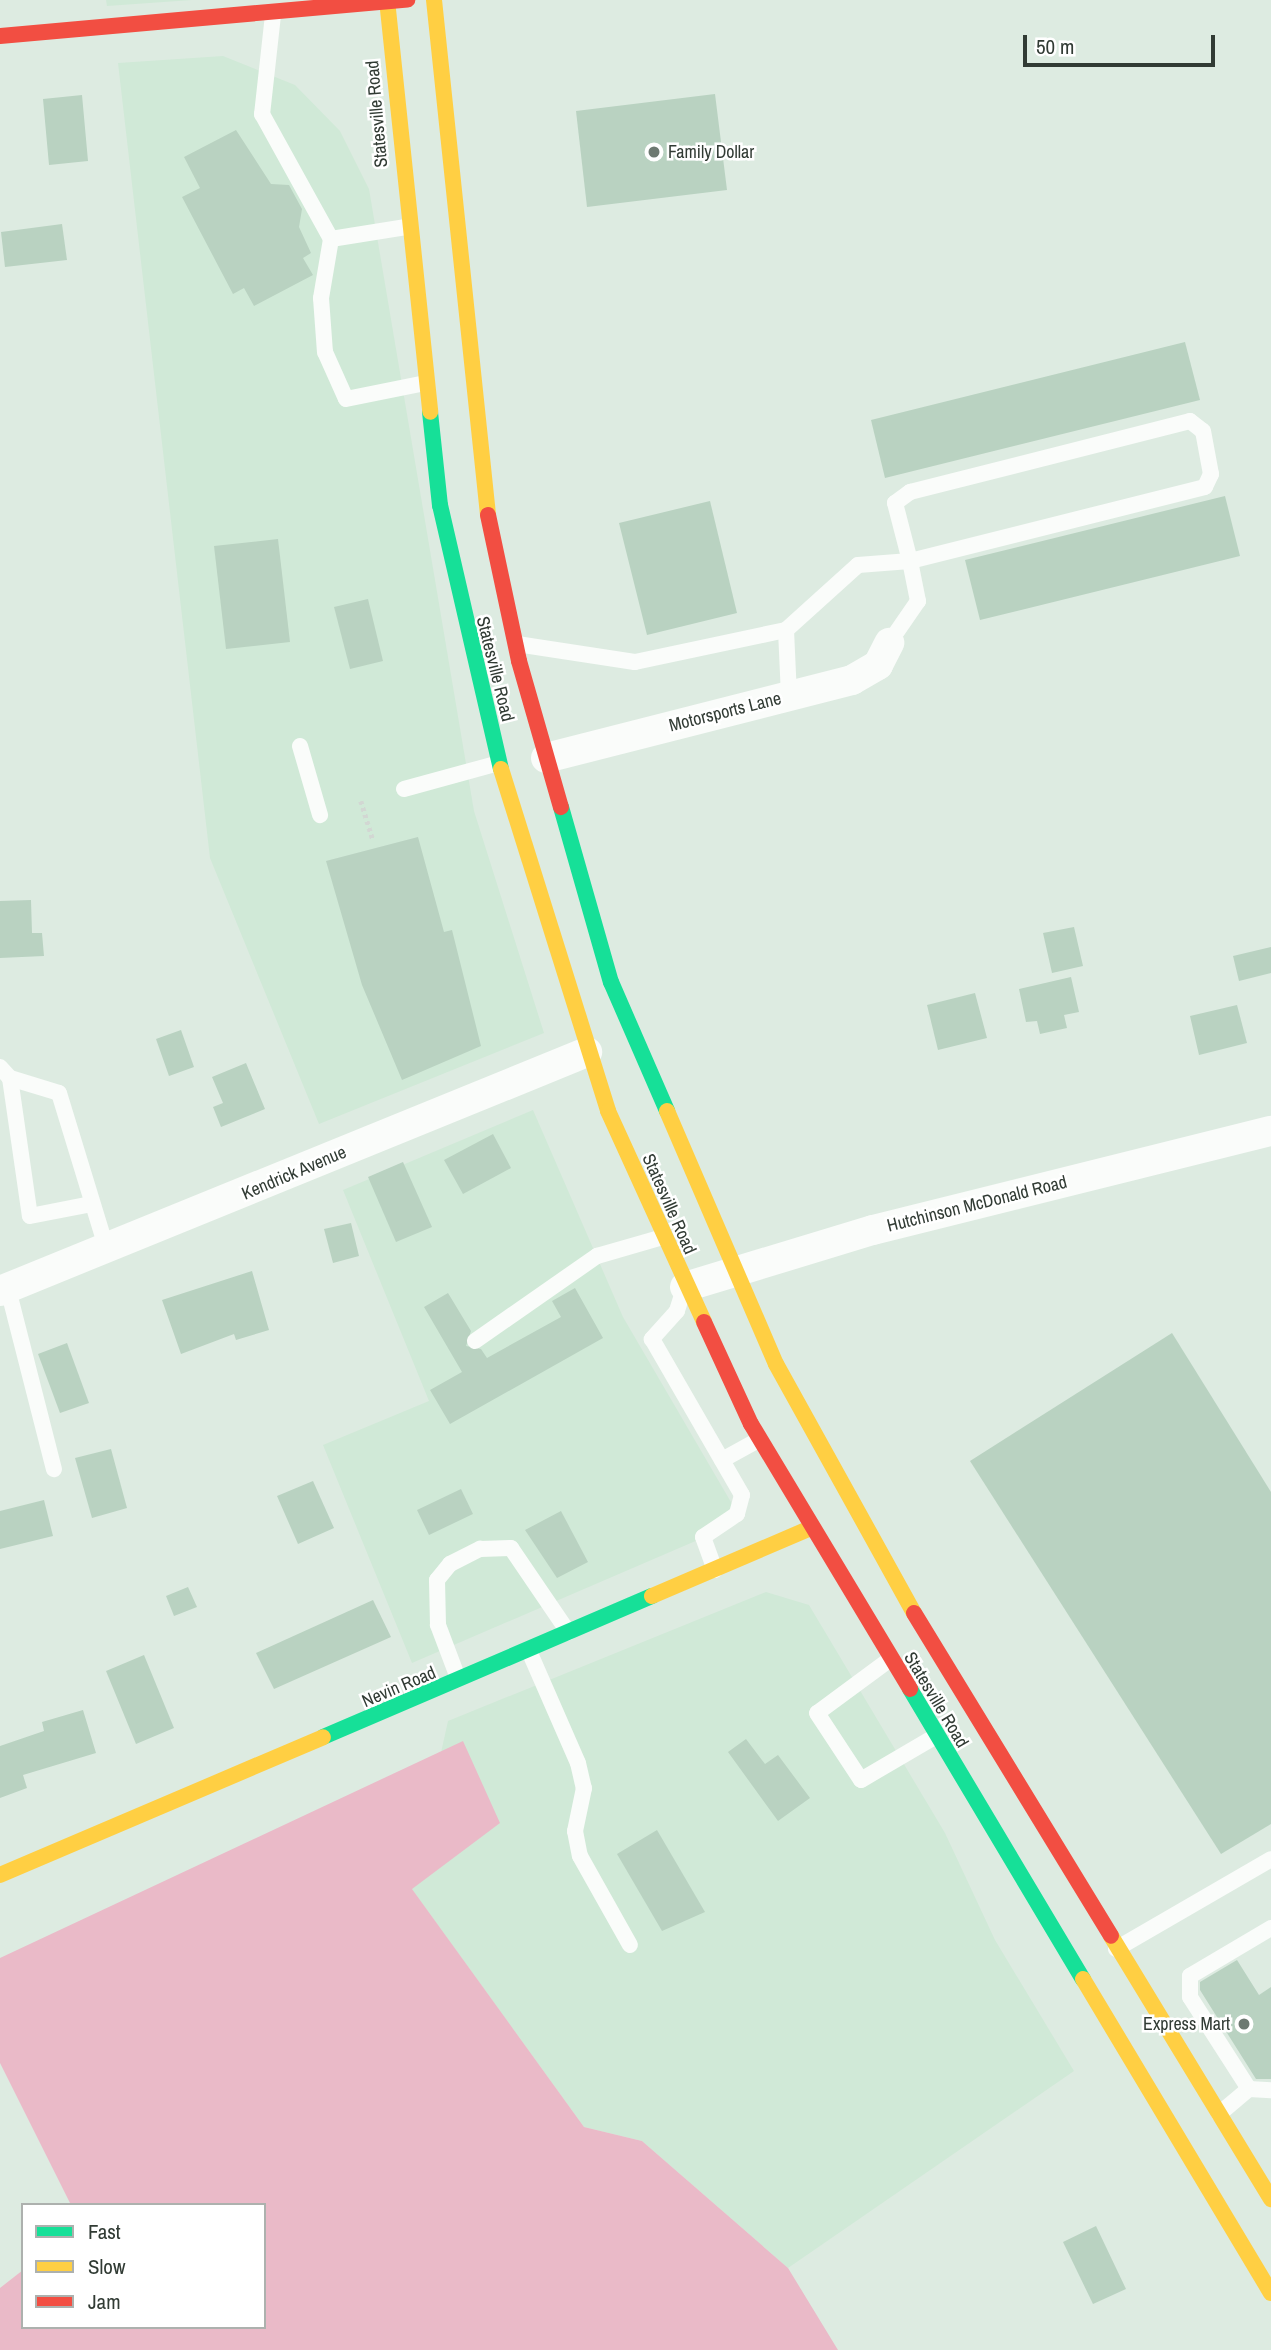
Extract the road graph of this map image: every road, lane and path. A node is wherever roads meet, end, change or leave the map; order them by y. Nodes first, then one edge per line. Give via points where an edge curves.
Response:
1 (407, 0) edge
2 (435, 0) edge
3 (387, 1) edge
4 (273, 15) junction
5 (0, 36) edge
6 (406, 227) junction
7 (331, 239) junction
8 (425, 383) junction
9 (910, 561) junction
10 (786, 630) junction
11 (515, 643) junction
12 (889, 643) joint
13 (789, 696) junction
14 (300, 746) dead end
15 (546, 758) junction
16 (499, 763) junction
17 (404, 789) dead end
18 (361, 801) dead end
19 (320, 815) dead end
20 (373, 840) dead end
21 (587, 1052) junction
22 (5, 1072) edge
23 (1271, 1131) edge
24 (91, 1204) junction
25 (663, 1237) junction
26 (107, 1250) junction
27 (733, 1269) junction
28 (685, 1287) junction
29 (4, 1290) edge
30 (475, 1341) dead end
31 (760, 1439) junction
32 (723, 1461) junction
33 (54, 1469) dead end
34 (811, 1528) junction
35 (715, 1571) junction
36 (569, 1634) junction
37 (529, 1651) junction
38 (889, 1660) junction
39 (459, 1682) junction
40 (936, 1736) junction
41 (1271, 1859) edge
42 (0, 1875) edge
43 (1271, 1928) edge
44 (630, 1945) dead end
45 (1116, 1949) junction
46 (1190, 1997) junction
47 (1158, 2018) junction
48 (1249, 2090) junction
49 (1271, 2090) edge
50 (1217, 2115) junction
51 (1271, 2199) edge
52 (1271, 2293) edge

1 - 3 main road
2 - 11 main road, Statesville Road via 480,479
3 - 4 main road
3 - 6 main road, Statesville Road
4 - 5 main road
4 - 7 lane via 262,114
6 - 7 lane
6 - 8 main road, Statesville Road
7 - 8 lane via 321,298 326,352 346,398
8 - 16 main road, Statesville Road via 440,505
9 - 9 lane via 1205,487 1211,474 1203,431 1189,421 910,492 895,503
9 - 10 lane via 858,565
9 - 12 lane via 918,601
10 - 11 lane via 635,662
10 - 13 lane
11 - 15 main road, Statesville Road
12 - 13 street, Motorsports Lane via 878,665 852,680
13 - 15 street, Motorsports Lane
14 - 19 lane
15 - 27 main road, Statesville Road via 611,982
16 - 17 lane
16 - 21 main road, Statesville Road
18 - 20 path
21 - 25 main road, Statesville Road
21 - 26 street, Kendrick Avenue
22 - 24 lane via 59,1093
22 - 24 lane via 30,1216
23 - 27 street, Hutchinson McDonald Road
24 - 26 lane
25 - 28 main road, Statesville Road
25 - 30 lane via 597,1256
26 - 29 street, Kendrick Avenue
27 - 28 street, Hutchinson McDonald Road
27 - 45 main road, Statesville Road via 776,1364 875,1548
28 - 31 main road, Statesville Road
28 - 32 lane via 677,1311 652,1339
29 - 33 lane
31 - 32 lane
31 - 34 main road, Statesville Road
32 - 35 lane via 743,1507 703,1537
34 - 35 main road, Nevin Road
34 - 38 main road, Statesville Road
35 - 36 main road, Nevin Road
36 - 37 main road, Nevin Road
36 - 39 lane via 511,1548 480,1549 450,1564 437,1580 438,1625
37 - 39 main road, Nevin Road
37 - 44 lane via 579,1762 584,1788 575,1831 580,1856
38 - 40 main road, Statesville Road
38 - 40 lane via 817,1713 861,1780
39 - 42 main road, Nevin Road
40 - 52 main road, Statesville Road
41 - 45 lane
43 - 46 lane via 1190,1976
45 - 47 main road, Statesville Road
46 - 47 lane
46 - 48 lane
47 - 50 main road, Statesville Road
48 - 49 lane
48 - 50 lane
50 - 51 main road, Statesville Road

